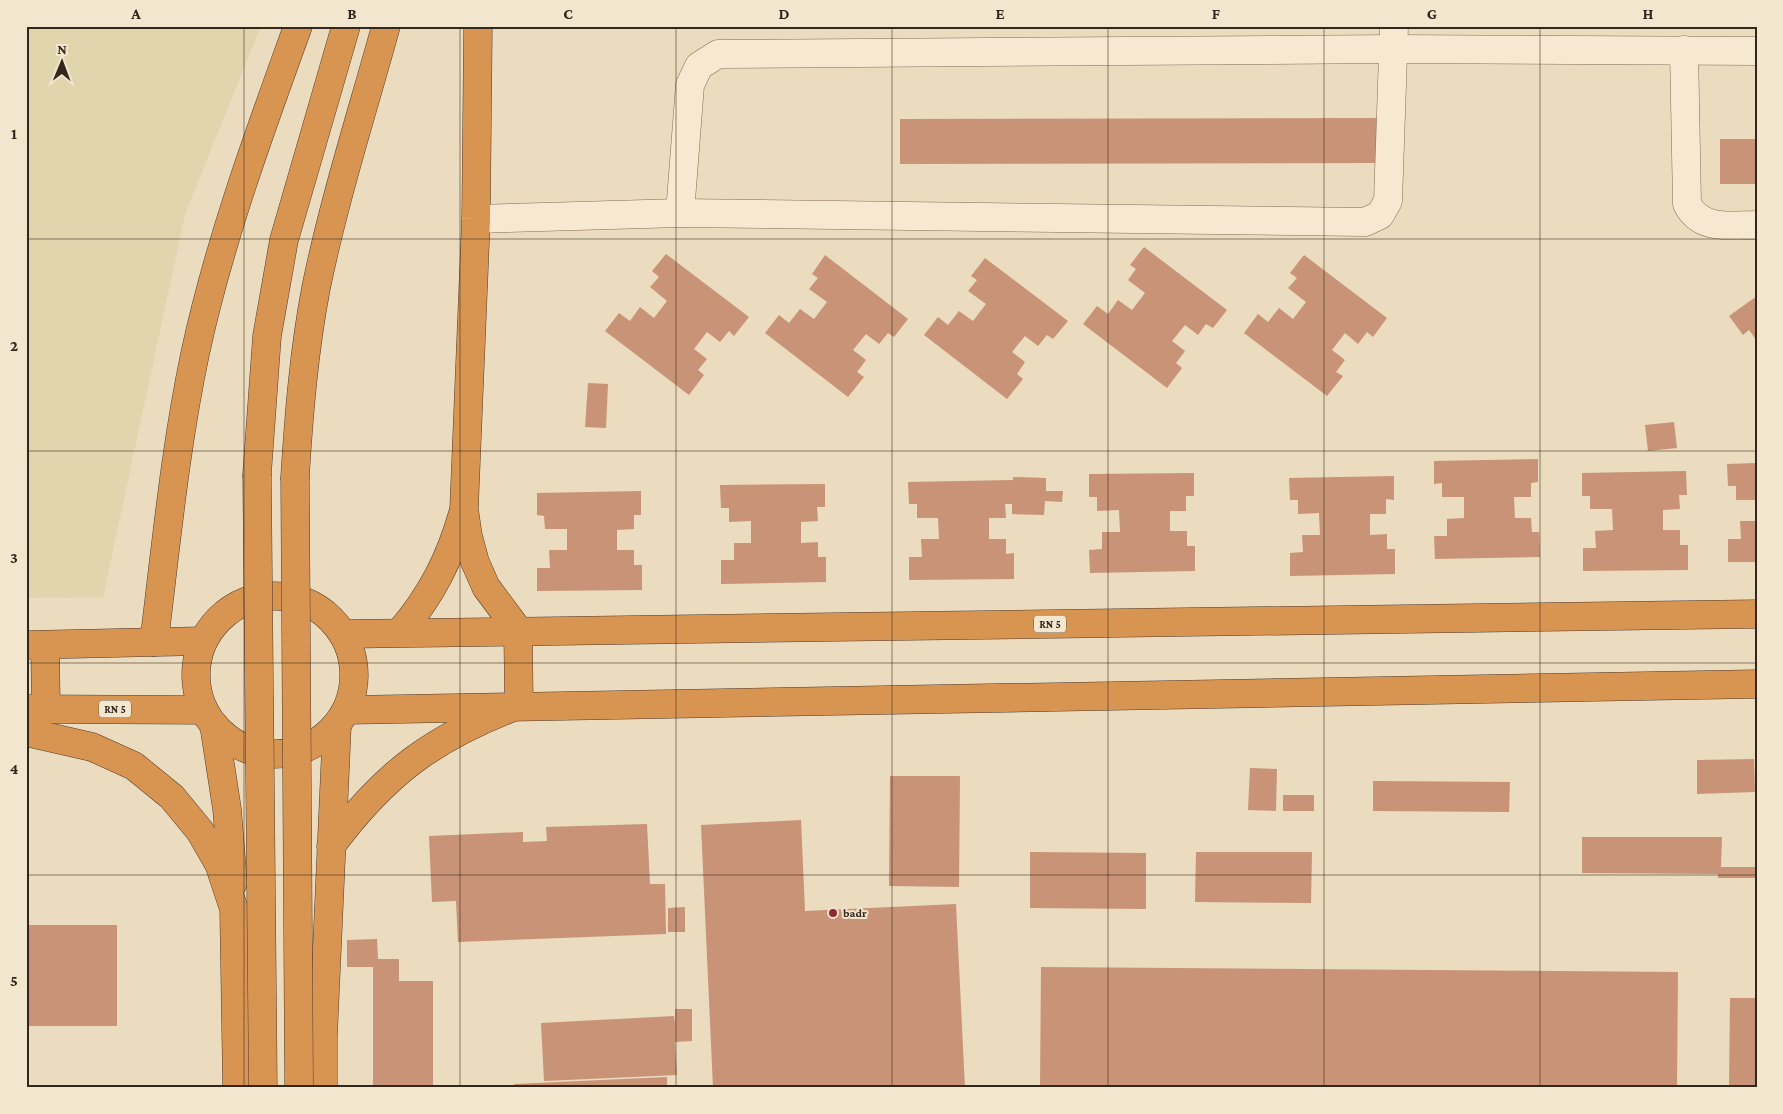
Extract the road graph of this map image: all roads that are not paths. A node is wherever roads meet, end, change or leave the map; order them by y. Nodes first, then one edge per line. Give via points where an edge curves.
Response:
1 (298, 26) edge
2 (346, 26) edge
3 (386, 26) edge
4 (478, 26) edge
5 (1394, 38) edge
6 (1684, 50) junction
7 (1757, 51) edge
8 (680, 213) junction
9 (476, 219) junction
10 (1757, 225) edge
11 (464, 509) junction
12 (1757, 614) edge
13 (518, 630) junction
14 (400, 632) junction
15 (343, 634) junction
16 (154, 642) junction
17 (203, 642) junction
18 (36, 645) edge
19 (1757, 684) edge
20 (519, 705) junction
21 (36, 709) edge
22 (209, 718) junction
23 (342, 718) junction
24 (26, 732) edge
25 (331, 846) junction
26 (234, 908) junction
27 (237, 1088) edge
28 (263, 1088) edge
29 (299, 1088) edge
30 (323, 1088) edge

1 - 16 highway via 245,173 196,353 180,436
2 - 28 highway, bridge via 284,240 267,336 257,474
3 - 29 highway, bridge via 316,287 302,379 295,477
4 - 9 highway
5 - 6 street
5 - 8 street via 718,54 699,66 690,86
5 - 8 street via 1388,200 1380,215 1365,222
6 - 7 street
6 - 10 street via 1687,204 1698,219 1706,223
8 - 9 street
9 - 11 highway
11 - 13 highway via 468,536 479,570 501,609
11 - 14 highway via 442,573 416,614
12 - 13 highway, RN 5
13 - 14 highway, RN 5
13 - 20 highway
14 - 15 highway, RN 5
15 - 17 highway via 328,616 307,603 283,596 259,597 236,606 217,621
15 - 23 highway via 353,659 354,685
16 - 17 highway
16 - 18 highway
17 - 22 highway via 196,664 197,688
18 - 21 highway
19 - 20 highway
20 - 23 highway
20 - 25 highway via 481,719 412,759 375,792
21 - 22 highway, RN 5
22 - 23 highway via 235,743 262,753 290,753 316,743
22 - 26 highway via 227,810
23 - 25 highway
24 - 26 highway via 92,747 134,766 172,797 200,830 219,864
25 - 30 highway
26 - 27 highway

